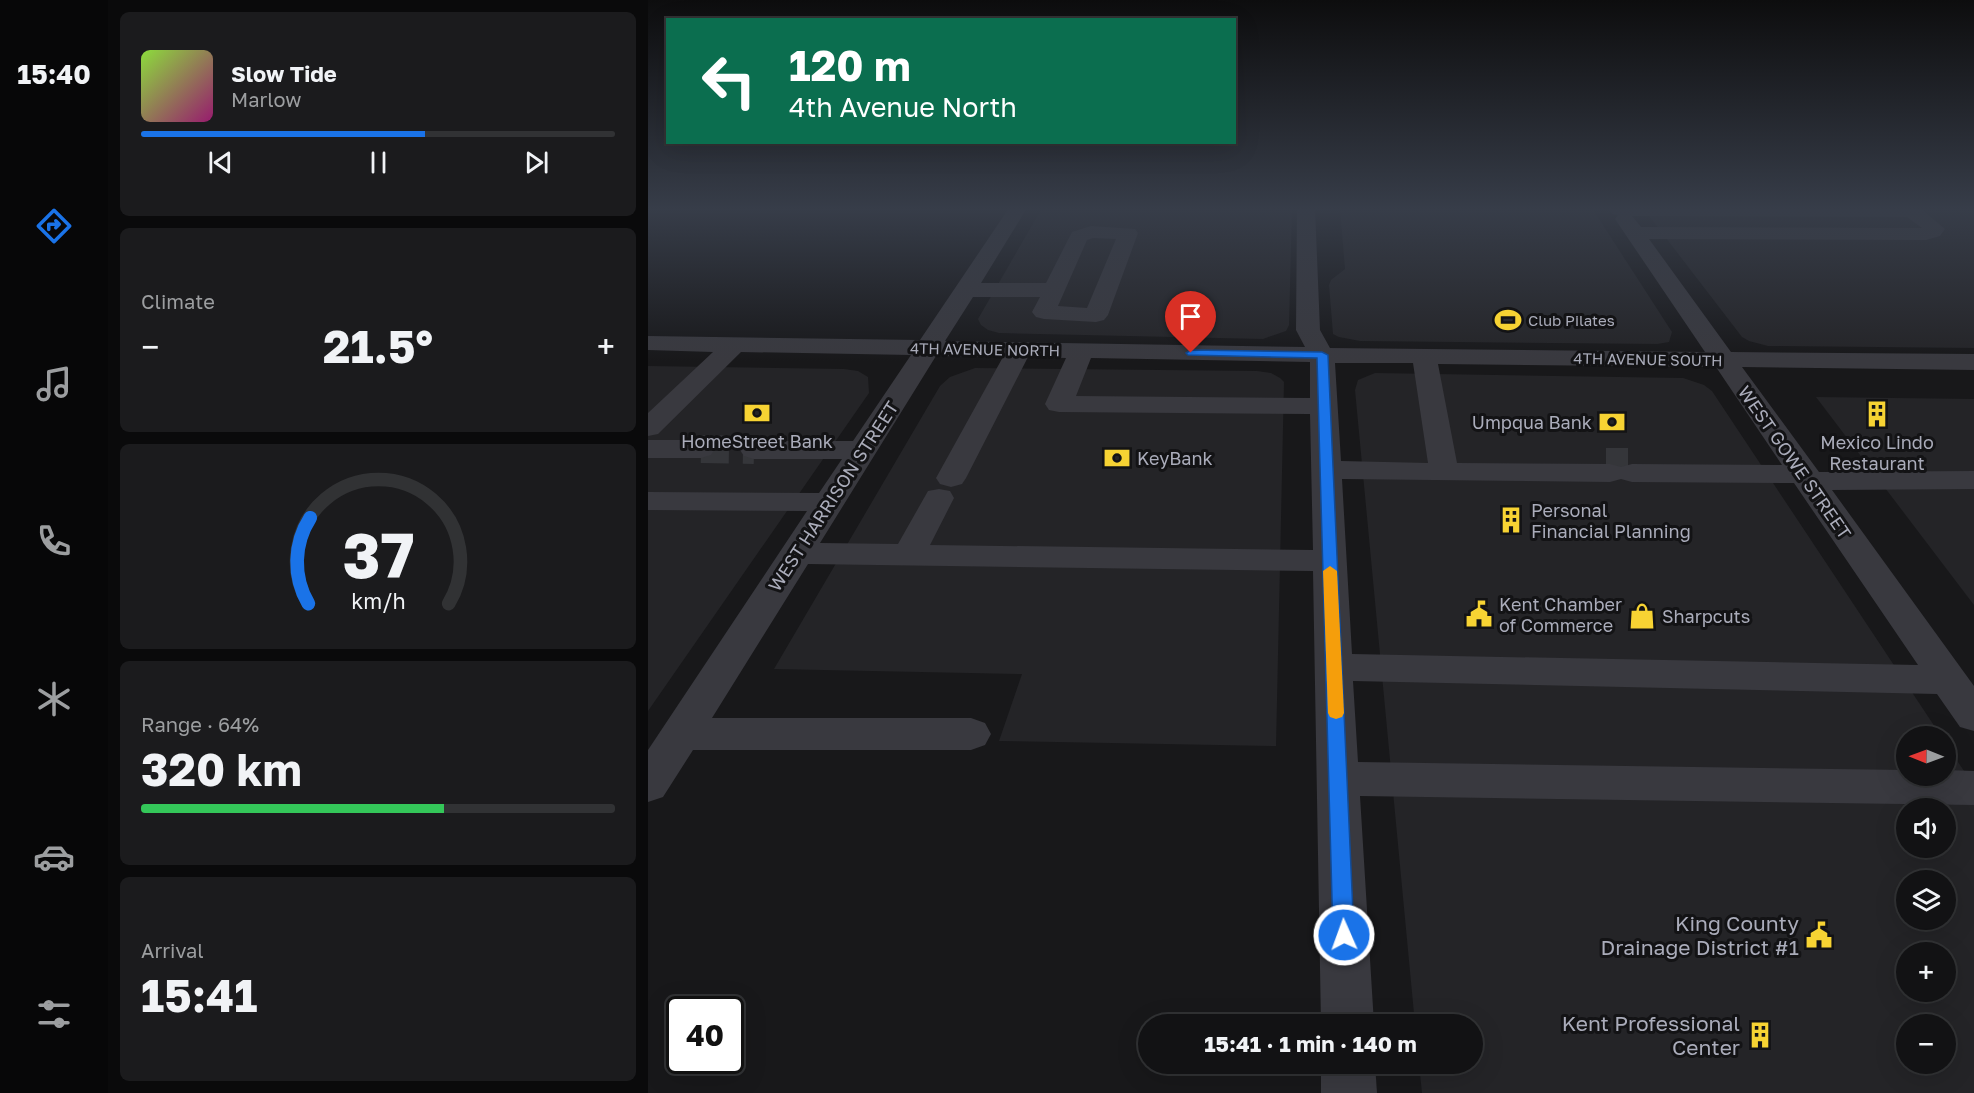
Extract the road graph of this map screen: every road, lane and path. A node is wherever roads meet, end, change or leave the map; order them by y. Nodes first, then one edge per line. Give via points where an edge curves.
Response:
1 (985, 259) edge
2 (1067, 259) edge
3 (1118, 259) edge
4 (1307, 259) edge
5 (1653, 259) edge
6 (965, 290) junction
7 (1052, 290) junction
8 (648, 343) edge
9 (735, 344) junction
10 (927, 348) junction
11 (1019, 350) junction
12 (1082, 351) junction
13 (1322, 355) junction
14 (1424, 356) junction
15 (1722, 359) junction
16 (1974, 362) edge
17 (1325, 406) junction
18 (648, 428) edge
19 (648, 449) edge
20 (701, 449) tunnel mouth
21 (754, 450) tunnel mouth
22 (862, 450) junction
23 (1443, 466) junction
24 (1328, 470) junction
25 (1805, 477) junction
26 (1974, 480) edge
27 (648, 501) edge
28 (829, 502) junction
29 (796, 553) junction
30 (909, 554) junction
31 (1330, 561) junction
32 (1334, 667) junction
33 (1949, 680) junction
34 (1974, 716) edge
35 (680, 734) junction
36 (971, 735) dead end
37 (1338, 779) junction
38 (648, 785) edge
39 (1974, 788) edge
40 (1347, 1014) edge
41 (1348, 1074) edge
42 (1349, 1093) edge

1 - 6 street, WEST HARRISON STREET
2 - 7 street
3 - 7 street via 1096,315 1044,312
4 - 13 street via 1308,330
5 - 15 street, WEST GOWE STREET
6 - 7 street
6 - 10 street, WEST HARRISON STREET
8 - 9 street, 4TH AVENUE NORTH
9 - 10 street, 4TH AVENUE NORTH
9 - 18 street
10 - 11 street, 4TH AVENUE NORTH
10 - 22 street, WEST HARRISON STREET
11 - 12 street, 4TH AVENUE NORTH
11 - 30 street
12 - 13 street, 4TH AVENUE NORTH
12 - 17 street via 1059,404
13 - 14 street, 4TH AVENUE SOUTH
13 - 17 street
14 - 15 street, 4TH AVENUE SOUTH
14 - 23 street
15 - 16 street, 4TH AVENUE SOUTH
15 - 25 street, WEST GOWE STREET
17 - 24 street
19 - 20 street
21 - 22 street
22 - 28 street, WEST HARRISON STREET
23 - 24 street
23 - 25 street via 1619,467
24 - 31 street
25 - 26 street
25 - 33 street, WEST GOWE STREET
27 - 28 street
28 - 29 street, WEST HARRISON STREET
29 - 30 street
29 - 35 street, WEST HARRISON STREET
30 - 31 street
31 - 32 street
32 - 33 street
32 - 37 street
33 - 34 street, WEST GOWE STREET
35 - 36 street
35 - 38 street, WEST HARRISON STREET
37 - 39 street
37 - 40 street
41 - 42 street

